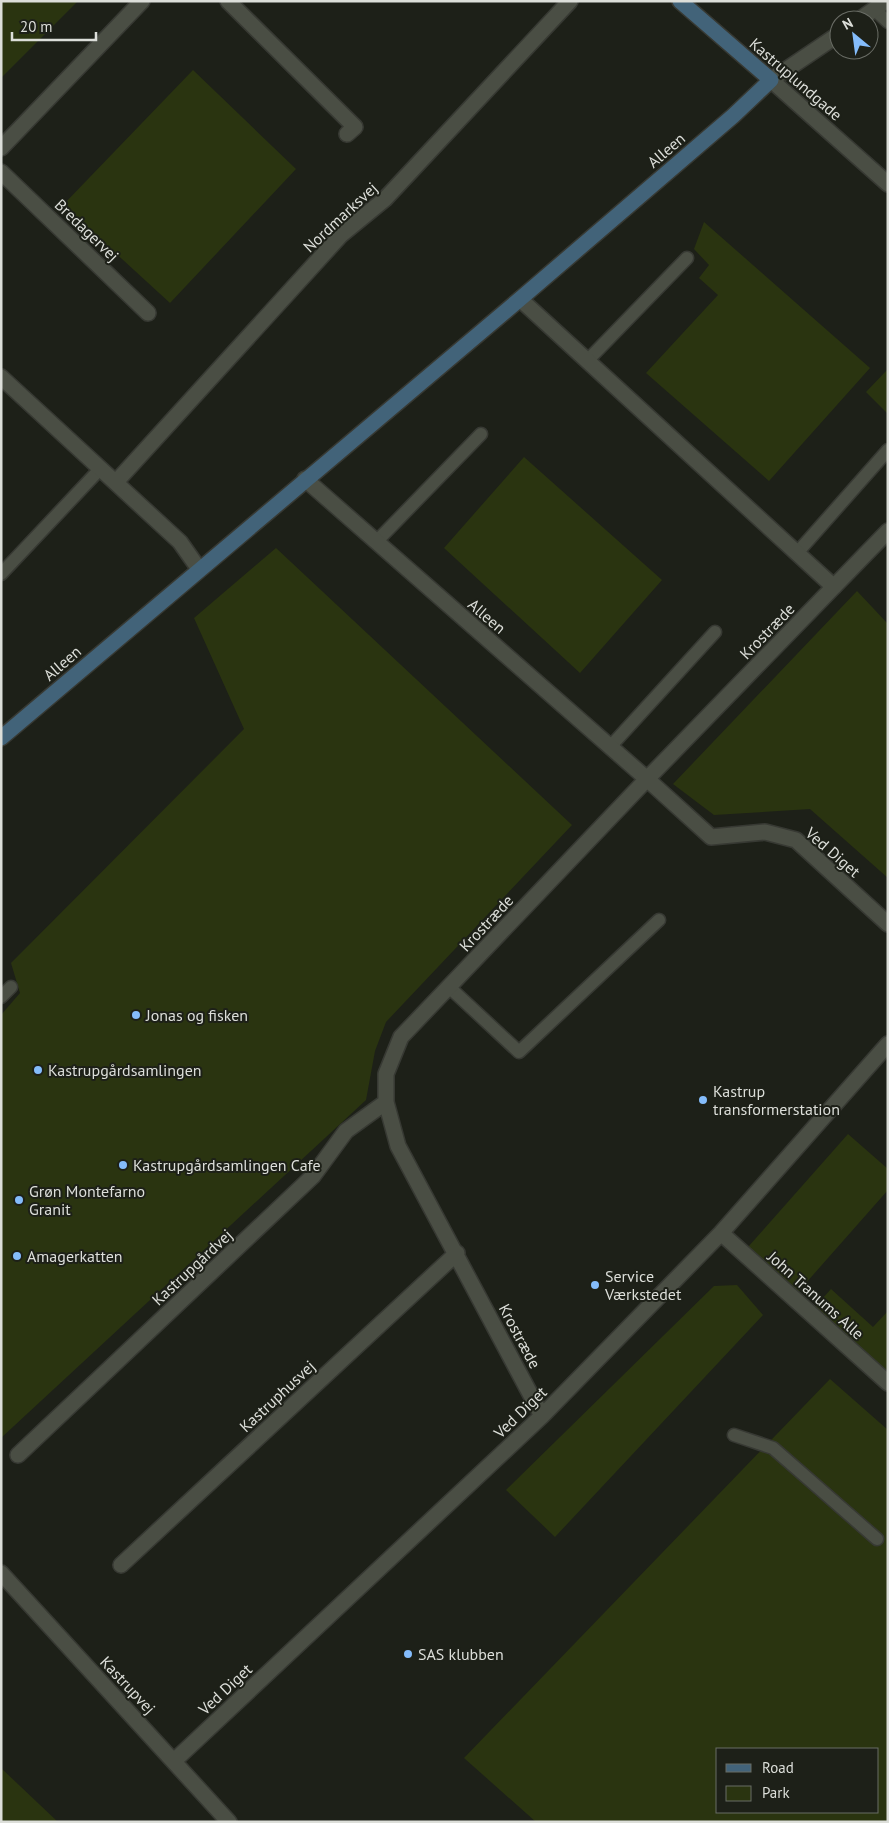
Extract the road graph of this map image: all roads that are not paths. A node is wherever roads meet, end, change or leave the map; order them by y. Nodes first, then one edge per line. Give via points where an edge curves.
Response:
1 (142, 1) edge
2 (228, 1) edge
3 (570, 1) edge
4 (680, 1) edge
5 (880, 5) edge
6 (888, 22) edge
7 (829, 41) edge
8 (772, 80) junction
9 (347, 134) dead end
10 (1, 148) edge
11 (1, 172) edge
12 (888, 184) edge
13 (687, 258) dead end
14 (520, 299) junction
15 (148, 313) dead end
16 (587, 361) junction
17 (1, 377) edge
18 (481, 434) dead end
19 (888, 450) edge
20 (101, 468) junction
21 (305, 480) junction
22 (116, 482) junction
23 (888, 531) edge
24 (376, 542) junction
25 (797, 553) junction
26 (199, 569) junction
27 (1, 574) edge
28 (834, 587) junction
29 (715, 632) dead end
30 (1, 738) edge
31 (610, 746) junction
32 (647, 779) junction
33 (659, 920) dead end
34 (888, 924) edge
35 (11, 987) dead end
36 (449, 987) junction
37 (1, 997) edge
38 (888, 1044) edge
39 (386, 1102) junction
40 (720, 1233) junction
41 (457, 1253) junction
42 (888, 1383) edge
43 (542, 1416) junction
44 (734, 1435) dead end
45 (18, 1455) dead end
46 (877, 1540) dead end
47 (121, 1565) dead end
48 (1, 1573) edge
49 (174, 1761) junction
50 (229, 1822) edge

1 - 10 street
2 - 9 street via 355,127
3 - 22 street, Nordmarksvej via 385,199 341,236
4 - 8 street, Kastruplundgade
5 - 6 lane
7 - 8 street, Alleen
8 - 12 street, Kastruplundgade
8 - 14 street, Alleen
11 - 15 street, Bredagervej
13 - 16 lane
14 - 16 street
14 - 21 street, Alleen
16 - 25 street
17 - 20 street
18 - 24 lane
19 - 25 lane
20 - 22 street
20 - 27 lane
21 - 24 street, Alleen
21 - 26 street, Alleen
22 - 26 street via 180,542
23 - 28 street, Krostræde
24 - 31 street, Alleen
25 - 28 street
26 - 30 street, Alleen
28 - 32 street, Krostræde
29 - 31 lane
31 - 32 street, Alleen
32 - 34 street, Ved Diget via 711,838 765,832 796,840
32 - 36 street, Krostræde
33 - 36 lane via 519,1052
35 - 37 lane
36 - 39 street, Krostræde via 401,1038 386,1074
38 - 40 street, Ved Diget
39 - 41 street, Krostræde via 398,1146
39 - 45 street, Kastrupgårdvej via 346,1131 313,1176
40 - 42 street, John Tranums Alle
40 - 43 street, Ved Diget
41 - 43 street, Krostræde
41 - 47 street, Kastruphusvej
43 - 49 street, Ved Diget
44 - 46 lane via 773,1448
48 - 49 street, Kastrupvej
49 - 50 street, Kastrupvej

